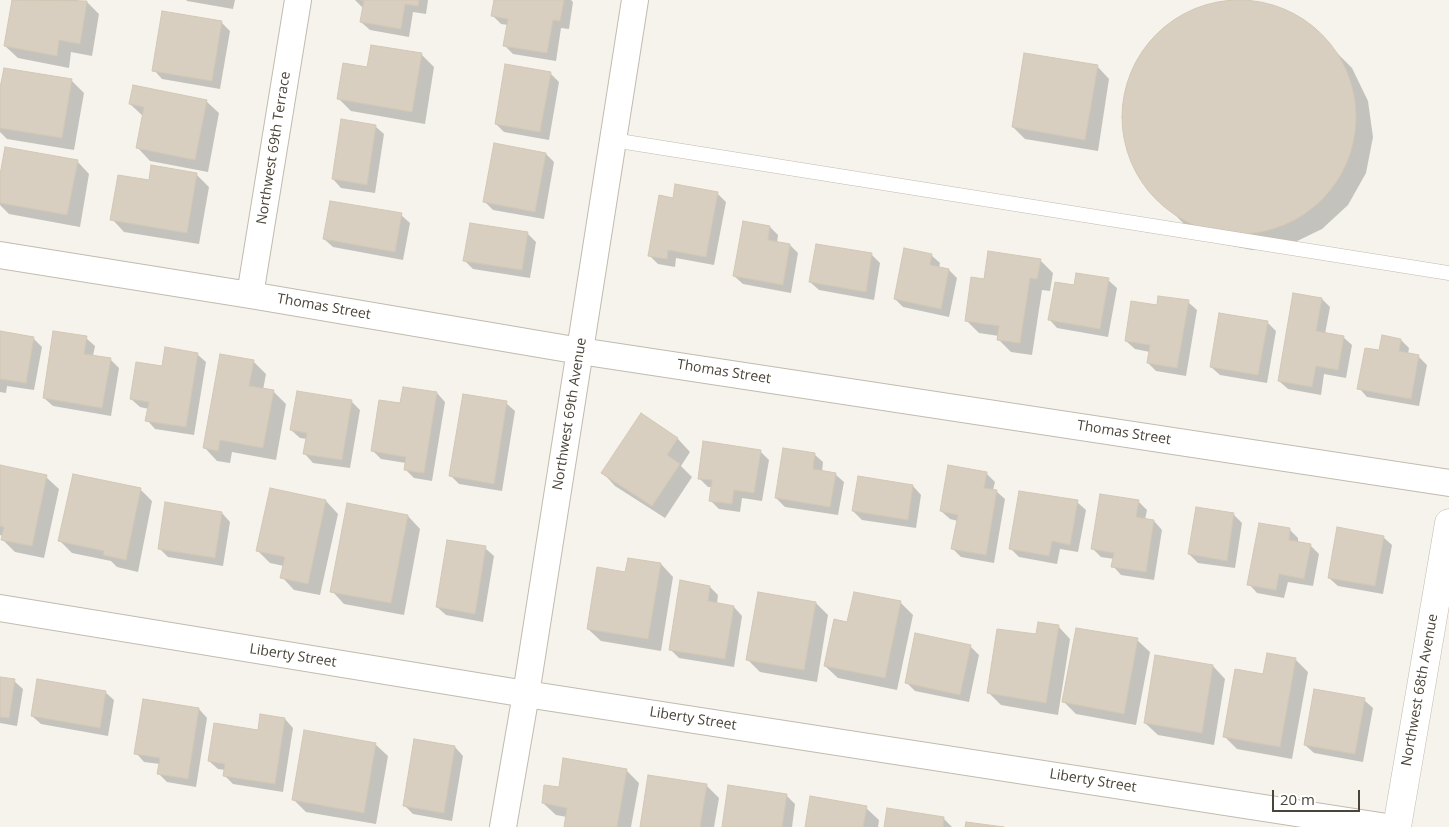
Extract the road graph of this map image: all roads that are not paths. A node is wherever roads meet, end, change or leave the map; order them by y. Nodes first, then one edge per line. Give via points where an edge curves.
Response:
1 (298, 0) edge
2 (635, 0) edge
3 (613, 140) junction
4 (0, 255) edge
5 (1449, 273) edge
6 (250, 295) junction
7 (580, 350) junction
8 (1449, 483) edge
9 (1449, 523) edge
10 (0, 608) edge
11 (526, 694) junction
12 (503, 827) edge
13 (1387, 827) edge
14 (1397, 827) edge

1 - 6 street, Northwest 69th Terrace
2 - 3 street, Northwest 69th Avenue
3 - 5 lane
3 - 7 street, Northwest 69th Avenue
4 - 6 street, Thomas Street
6 - 7 street, Thomas Street
7 - 8 street, Thomas Street
7 - 11 street, Northwest 69th Avenue
9 - 14 street, Northwest 68th Avenue
10 - 11 street, Liberty Street
11 - 12 street, Northwest 69th Avenue
11 - 13 street, Liberty Street

